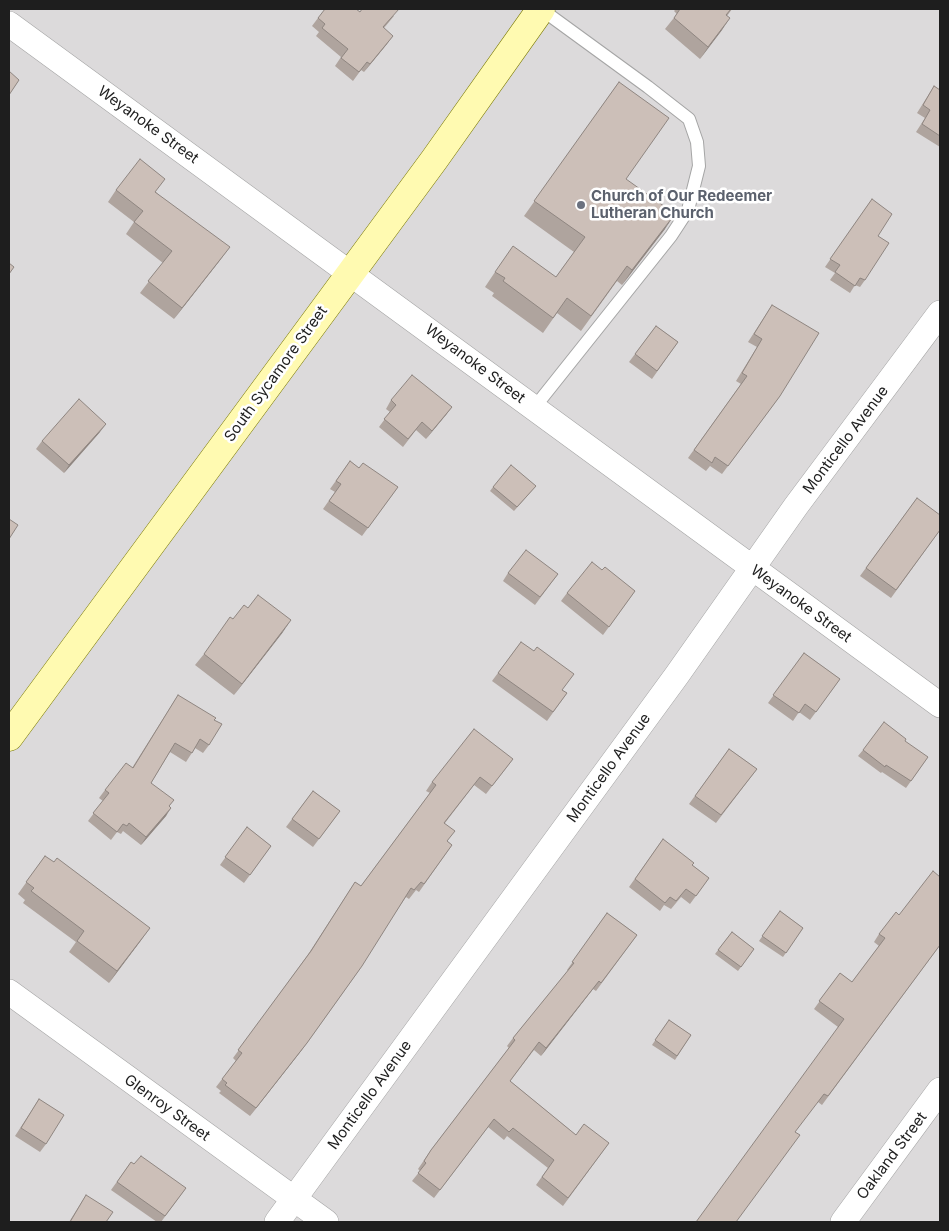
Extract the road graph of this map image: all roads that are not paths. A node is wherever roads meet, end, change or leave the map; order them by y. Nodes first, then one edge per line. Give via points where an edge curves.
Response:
1 (541, 9) edge
2 (9, 24) edge
3 (350, 273) junction
4 (940, 313) edge
5 (534, 408) junction
6 (752, 568) junction
7 (940, 705) edge
8 (9, 737) edge
9 (9, 992) edge
10 (940, 1090) edge
11 (294, 1199) junction
12 (277, 1222) edge
13 (326, 1222) edge
14 (843, 1222) edge

1 - 3 main road, South Sycamore Street
1 - 5 lane via 689,119 697,142 699,166 688,210 671,236
2 - 3 street, Weyanoke Street
3 - 5 street, Weyanoke Street
3 - 8 main road, South Sycamore Street
4 - 6 street, Monticello Avenue
5 - 6 street, Weyanoke Street
6 - 7 street, Weyanoke Street
6 - 11 street, Monticello Avenue
9 - 11 street, Glenroy Street
10 - 14 street, Oakland Street
11 - 12 street, Monticello Avenue
11 - 13 street, Glenroy Street

